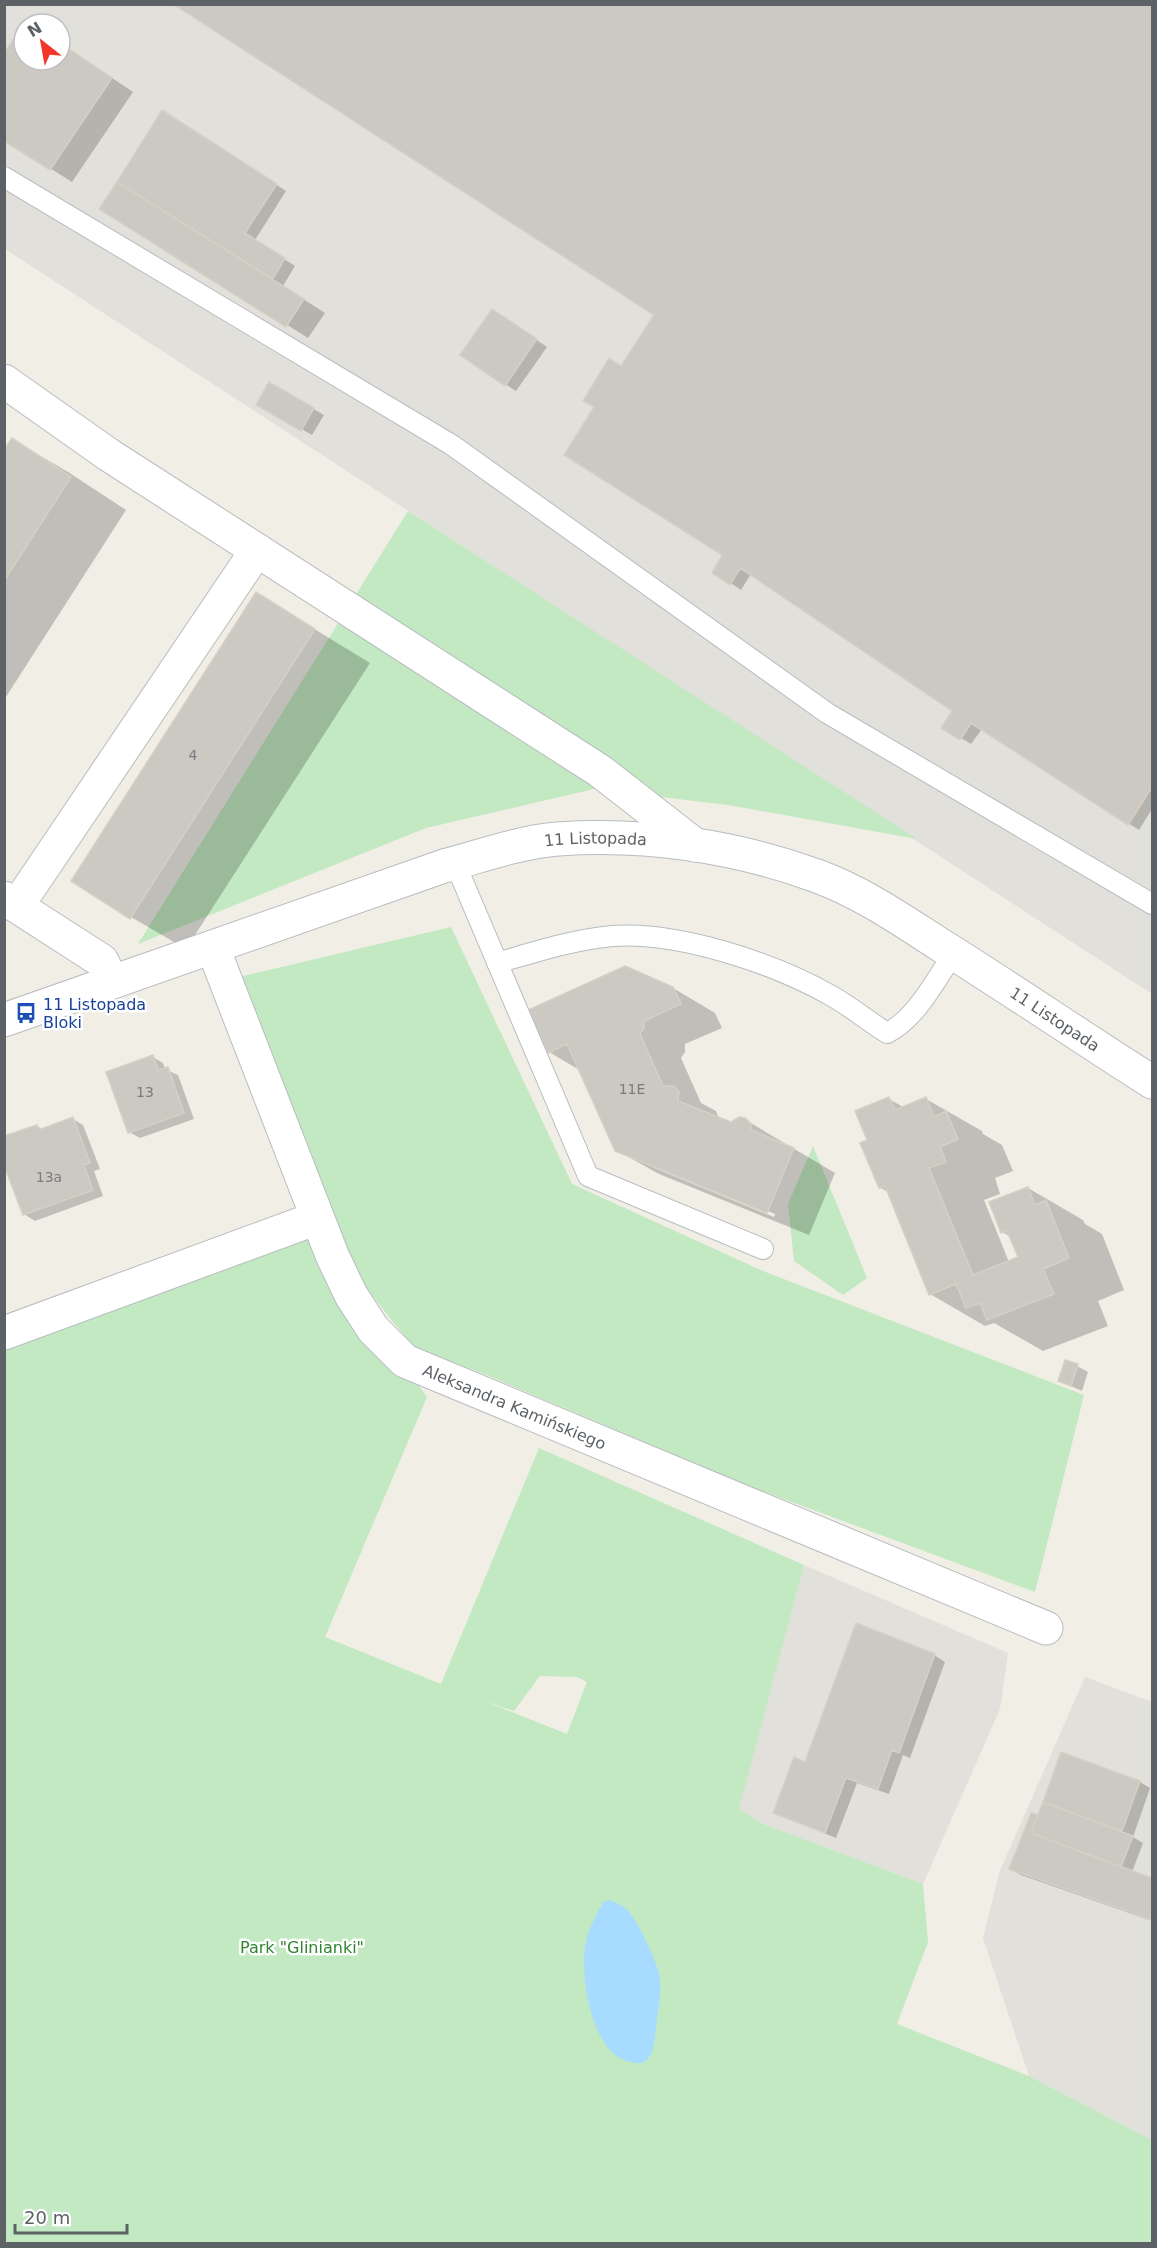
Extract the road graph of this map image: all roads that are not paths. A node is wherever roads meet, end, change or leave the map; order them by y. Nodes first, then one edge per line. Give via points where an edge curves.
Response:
1 (4, 177) edge
2 (9, 395) edge
3 (257, 550) junction
4 (695, 845) junction
5 (455, 863) junction
6 (11, 902) edge
7 (1152, 904) edge
8 (213, 948) junction
9 (954, 953) junction
10 (497, 963) junction
11 (112, 982) junction
12 (4, 1020) edge
13 (1152, 1082) edge
14 (318, 1218) junction
15 (763, 1249) dead end
16 (4, 1333) edge
17 (1046, 1628) dead end

1 - 7 lane via 452,445 827,713
2 - 3 street
3 - 4 street via 600,771
3 - 6 street
4 - 5 street, 11 Listopada via 627,838 558,839 517,845
4 - 9 street, 11 Listopada via 753,856 818,876 870,901
5 - 8 street, 11 Listopada
5 - 10 lane
6 - 11 street via 102,961
8 - 11 street, 11 Listopada
8 - 14 street, Aleksandra Kamińskiego
9 - 10 lane via 910,1015 887,1033 830,995 781,972 700,945 613,936 560,944
9 - 13 street, 11 Listopada
10 - 15 lane via 588,1176
11 - 12 street, 11 Listopada
14 - 16 street
14 - 17 street, Aleksandra Kamińskiego via 351,1295 373,1329 405,1361

